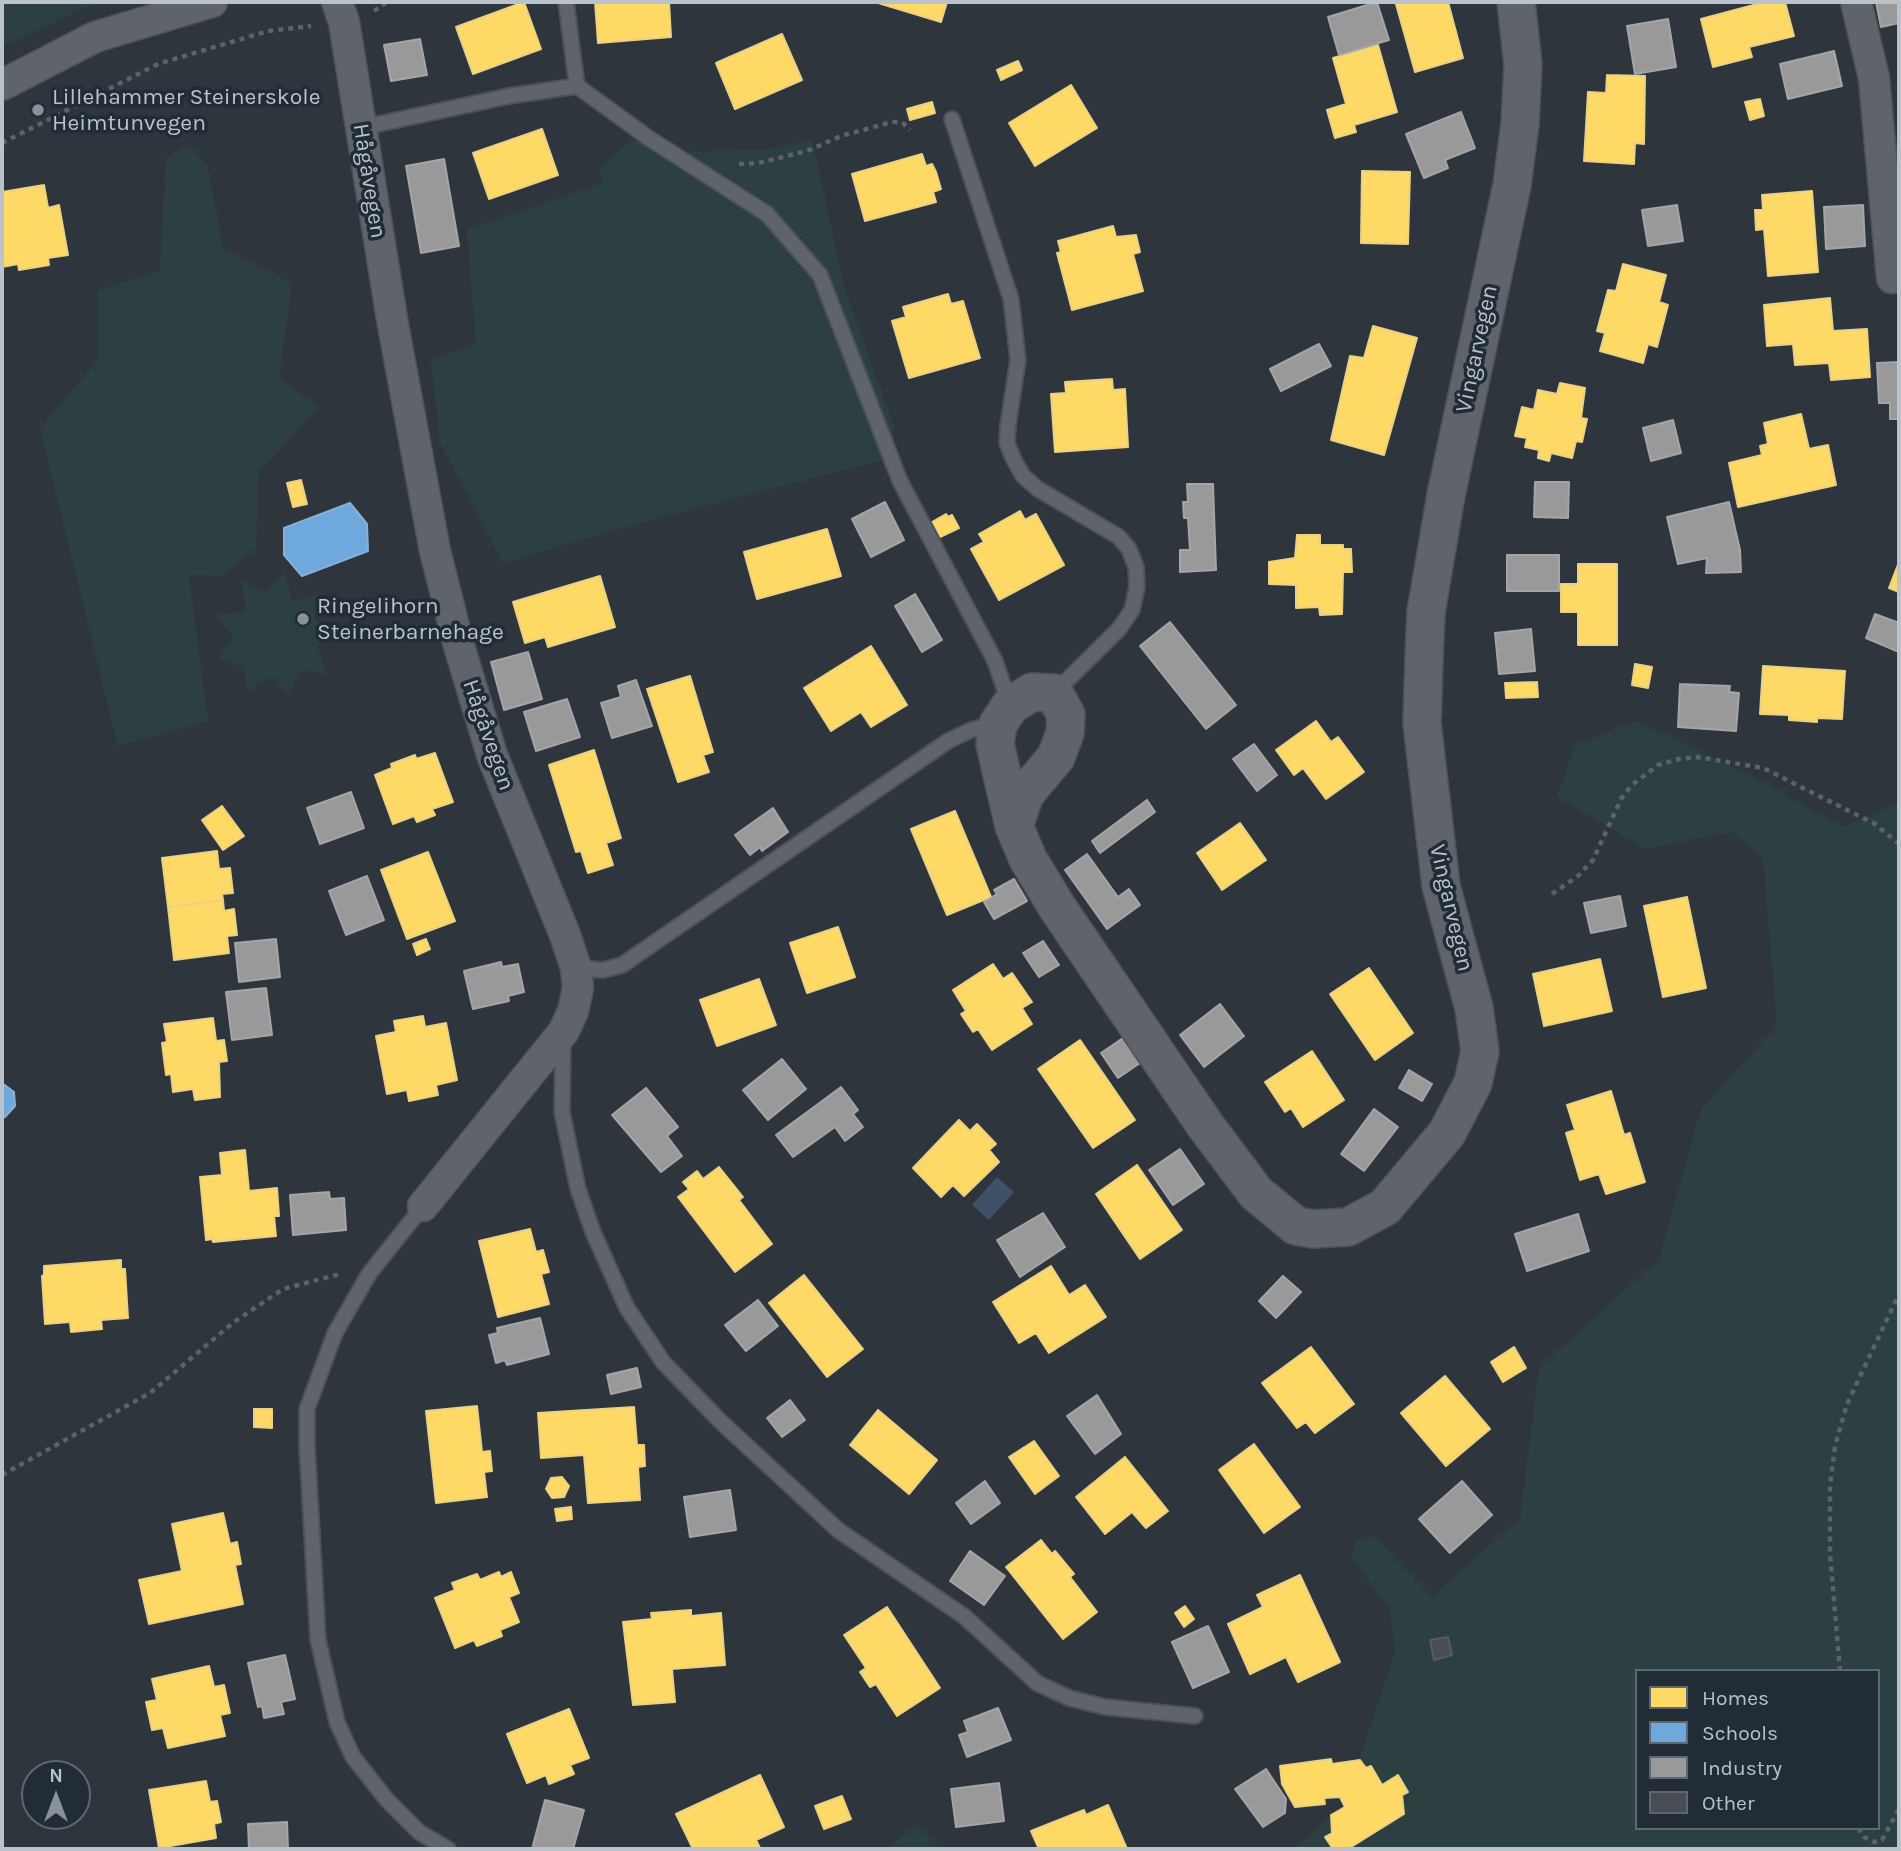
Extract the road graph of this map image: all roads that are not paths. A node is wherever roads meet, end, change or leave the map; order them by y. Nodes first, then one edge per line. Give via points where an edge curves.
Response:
1 (212, 2) edge
2 (566, 2) edge
3 (1516, 2) edge
4 (1856, 2) edge
5 (169, 8) edge
6 (340, 12) edge
7 (2, 85) edge
8 (577, 86) junction
9 (952, 119) dead end
10 (360, 128) junction
11 (1892, 278) dead end
12 (1054, 692) junction
13 (1004, 715) junction
14 (1014, 826) junction
15 (576, 968) junction
16 (564, 1031) junction
17 (424, 1206) joint
18 (1195, 1716) dead end
19 (449, 1849) edge

1 - 5 street
2 - 8 lane
3 - 14 street, Vingarvegen via 1523,65 1512,186 1446,495 1426,612 1422,723 1441,886 1474,1007 1480,1051 1474,1083 1447,1133 1385,1207 1348,1227 1312,1229 1296,1226 1256,1193 1057,907
4 - 11 street via 1874,78
5 - 7 street via 95,37
6 - 10 street, Hågåvegen
8 - 10 lane
8 - 13 lane via 767,214 820,275 900,481 995,661
9 - 12 lane via 1011,299 1017,359 1007,443 1013,458 1023,476 1038,489 1119,537 1136,567 1132,610 1119,629
10 - 15 street, Hågåvegen via 435,551 459,646 492,755
12 - 13 street via 1032,692
12 - 14 street via 1066,715 1065,733 1056,757 1025,794
13 - 14 street, Vingarvegen via 995,744
13 - 15 lane via 948,741 622,965 603,970
15 - 16 street, Hågåvegen via 578,988
16 - 17 street, Hågåvegen
16 - 18 lane via 562,1112 578,1189 627,1308 663,1362 838,1530 957,1611 1037,1683 1105,1707
17 - 19 lane via 369,1274 335,1333 307,1409 318,1640 337,1722 353,1757 387,1800 419,1832

